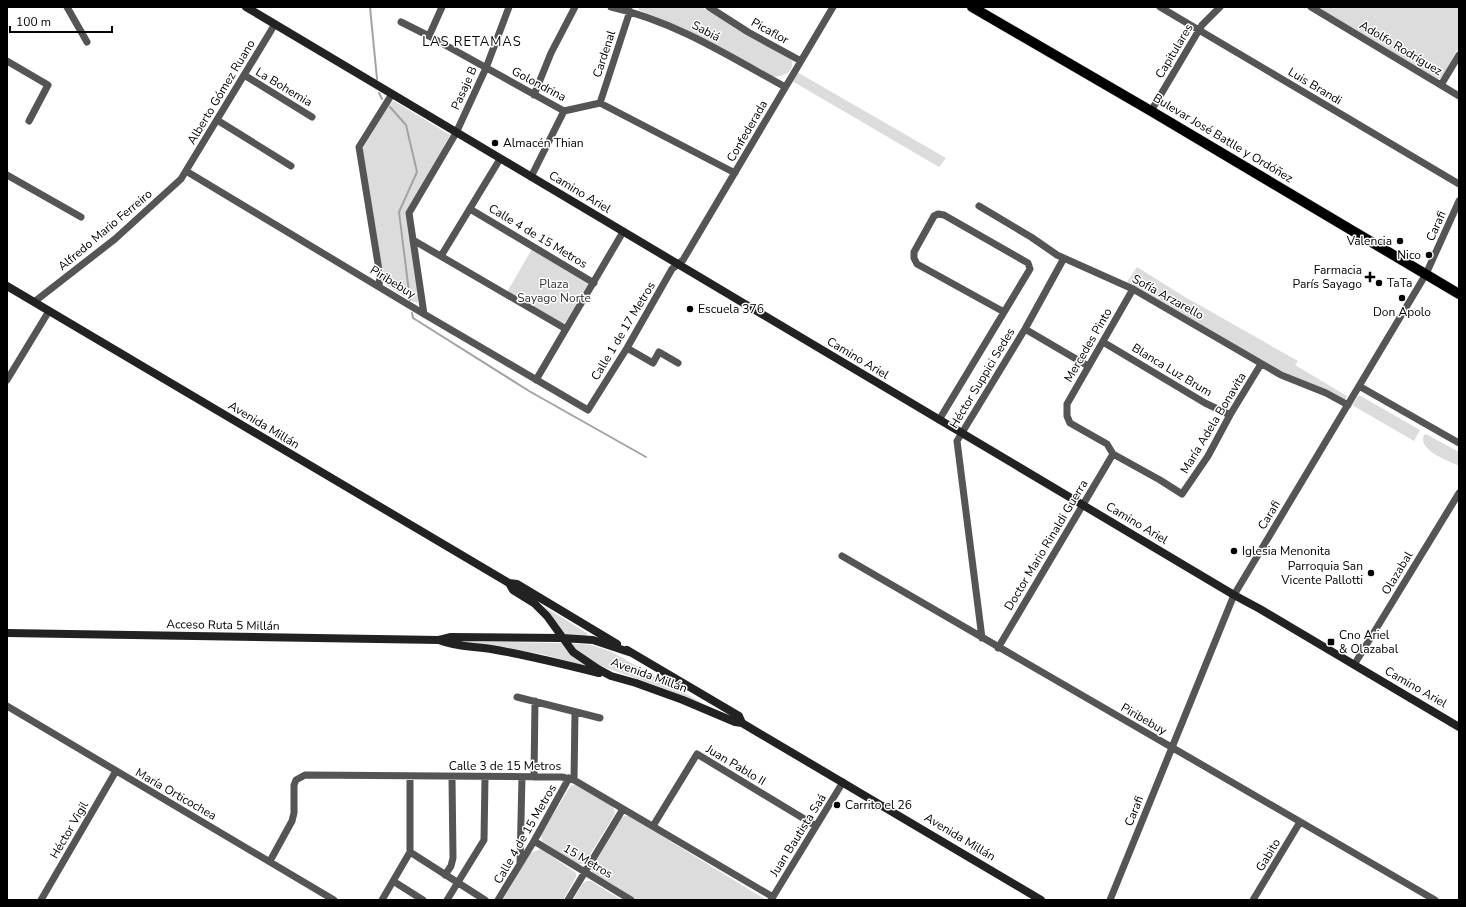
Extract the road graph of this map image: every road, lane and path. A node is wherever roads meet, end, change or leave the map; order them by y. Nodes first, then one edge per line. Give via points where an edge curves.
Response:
1 (66, 7) edge
2 (246, 7) edge
3 (442, 7) edge
4 (509, 7) edge
5 (575, 7) edge
6 (611, 7) edge
7 (710, 7) edge
8 (833, 7) edge
9 (972, 7) edge
10 (1160, 7) edge
11 (1220, 7) edge
12 (1311, 7) edge
13 (630, 11) junction
14 (401, 22) dead end
15 (275, 24) junction
16 (1199, 30) junction
17 (429, 36) junction
18 (87, 42) dead end
19 (1459, 55) edge
20 (7, 61) edge
21 (800, 61) junction
22 (486, 68) junction
23 (244, 75) junction
24 (1441, 85) junction
25 (785, 87) junction
26 (392, 94) junction
27 (534, 95) junction
28 (1459, 96) edge
29 (600, 103) junction
30 (564, 111) junction
31 (1151, 111) junction
32 (312, 117) dead end
33 (217, 120) junction
34 (29, 121) dead end
35 (456, 133) junction
36 (500, 159) junction
37 (291, 166) dead end
38 (186, 171) junction
39 (735, 173) junction
40 (7, 175) edge
41 (532, 177) junction
42 (1459, 184) edge
43 (1459, 201) edge
44 (978, 206) dead end
45 (470, 209) junction
46 (81, 217) dead end
47 (623, 232) junction
48 (413, 240) junction
49 (442, 256) junction
50 (1064, 258) junction
51 (678, 265) junction
52 (1426, 274) junction
53 (594, 283) junction
54 (7, 286) edge
55 (379, 286) junction
56 (1133, 289) junction
57 (1459, 294) edge
58 (34, 302) junction
59 (49, 311) junction
60 (1004, 312) junction
61 (424, 314) junction
62 (566, 329) junction
63 (1025, 329) junction
64 (1103, 342) junction
65 (627, 348) junction
66 (678, 362) dead end
67 (1261, 364) junction
68 (1088, 366) junction
69 (7, 380) edge
70 (536, 380) junction
71 (1359, 386) junction
72 (1348, 406) junction
73 (588, 410) joint
74 (1230, 415) junction
75 (939, 420) junction
76 (961, 433) junction
77 (1459, 443) edge
78 (1113, 454) junction
79 (1459, 493) edge
80 (1083, 505) junction
81 (842, 556) dead end
82 (509, 583) junction
83 (1234, 595) junction
84 (7, 633) edge
85 (562, 638) junction
86 (982, 638) junction
87 (440, 640) junction
88 (998, 648) junction
89 (632, 653) junction
90 (1354, 665) junction
91 (611, 676) junction
92 (517, 697) dead end
93 (535, 701) junction
94 (7, 706) edge
95 (575, 712) junction
96 (600, 718) dead end
97 (742, 722) junction
98 (1459, 727) edge
99 (1172, 748) junction
100 (116, 771) junction
101 (410, 776) junction
102 (452, 777) junction
103 (485, 777) junction
104 (522, 777) junction
105 (534, 777) junction
106 (572, 779) junction
107 (843, 782) junction
108 (623, 808) junction
109 (1300, 822) junction
110 (653, 826) junction
111 (816, 826) junction
112 (534, 841) junction
113 (410, 852) junction
114 (270, 861) junction
115 (520, 864) junction
116 (585, 872) junction
117 (445, 875) junction
118 (393, 881) junction
119 (459, 883) junction
120 (772, 898) edge
121 (41, 900) edge
122 (334, 900) edge
123 (382, 900) edge
124 (423, 900) edge
125 (447, 900) edge
126 (486, 900) edge
127 (498, 900) edge
128 (568, 900) edge
129 (631, 900) edge
130 (1041, 900) edge
131 (1110, 900) edge
132 (1253, 900) edge
133 (1435, 900) edge

1 - 18 street
2 - 15 street, Camino Ariel
3 - 17 street
4 - 22 street, Pasaje B
5 - 27 street
6 - 13 street, Sabiá
7 - 21 street, Picaflor
8 - 21 street, Confederada
9 - 31 main road, Bulevar José Batlle y Ordóñez
10 - 16 street, Luis Brandi
11 - 16 street, Capitulares
12 - 24 street, Adolfo Rodríguez
13 - 25 street, Sabiá via 677,28
13 - 29 street, Cardenal
14 - 17 street, Golondrina
15 - 23 street, Alberto Gómez Ruano
15 - 26 street, Camino Ariel
16 - 31 street, Capitulares
16 - 42 street, Luis Brandi
17 - 22 street, Golondrina
19 - 24 street
20 - 34 street via 48,85
21 - 25 street, Confederada
22 - 27 street, Golondrina
22 - 35 street, Pasaje B
23 - 32 street, La Bohemia
23 - 33 street, Alberto Gómez Ruano
24 - 28 street, Adolfo Rodríguez
25 - 39 street, Confederada
26 - 35 street, Camino Ariel
26 - 55 street via 359,147 380,276
27 - 30 street, Golondrina
29 - 30 street, Golondrina
29 - 39 street
30 - 41 street
31 - 52 main road, Bulevar José Batlle y Ordóñez
33 - 37 street
33 - 38 street, Alberto Gómez Ruano
35 - 36 street, Camino Ariel
35 - 48 street, Pasaje B via 411,210 409,217
36 - 41 street, Camino Ariel
36 - 45 street
38 - 55 street, Piribebuy
38 - 58 street, Alfredo Mario Ferreiro via 181,179 114,239
39 - 51 street, Confederada
40 - 46 street
41 - 47 street, Camino Ariel
43 - 52 street, Carafi
44 - 50 street, Sofía Arzarello
45 - 49 street
45 - 53 street, Calle 4 de 15 Metros
47 - 51 street, Camino Ariel
47 - 53 street
48 - 49 street
48 - 61 street, Pasaje B
49 - 62 street
50 - 56 street, Sofía Arzarello
50 - 63 street, Héctor Suppici Sedes
51 - 65 street, Calle 1 de 17 Metros via 672,269
51 - 75 street, Camino Ariel
52 - 57 main road, Bulevar José Batlle y Ordóñez
52 - 71 street, Carafi
53 - 62 street
54 - 58 street, Avenida Millán
55 - 61 street, Piribebuy
56 - 64 street, Mercedes Pinto
56 - 67 street, Sofía Arzarello
58 - 59 street, Avenida Millán
59 - 69 street
59 - 82 street, Avenida Millán
60 - 60 street via 1030,269 1028,263 944,215 934,216 914,252 917,264
60 - 75 street
61 - 70 street, Piribebuy
62 - 70 street
63 - 68 street
63 - 76 street, Héctor Suppici Sedes
64 - 68 street, Mercedes Pinto
64 - 74 street, Blanca Luz Brum via 1205,403
65 - 66 street via 653,363 659,352
65 - 73 street, Calle 1 de 17 Metros
67 - 72 street, Sofía Arzarello via 1326,393
67 - 74 street, María Adela Bonavita
68 - 78 street, Mercedes Pinto via 1067,404 1066,414 1070,423 1107,444
70 - 73 street, Piribebuy
71 - 72 street, Carafi
71 - 77 street
72 - 83 street, Carafi
74 - 78 street, María Adela Bonavita via 1208,456 1182,494
75 - 76 street, Camino Ariel
76 - 80 street, Camino Ariel
76 - 86 street, Héctor Suppici Sedes via 957,441
78 - 80 street, Doctor Mario Rinaldi Guerra
79 - 90 street, Olazabal
80 - 83 street, Camino Ariel
80 - 88 street, Doctor Mario Rinaldi Guerra
81 - 86 street, Piribebuy
82 - 85 street, Avenida Millán via 513,590 534,603 547,616
82 - 89 street, Avenida Millán via 517,584
83 - 90 street, Camino Ariel
83 - 99 street, Carafi
84 - 87 street, Acceso Ruta 5 Millán
85 - 87 street, Acceso Ruta 5 Millán via 451,637
85 - 89 street, Acceso Ruta 5 Millán via 593,640
85 - 91 street, Avenida Millán via 573,652
86 - 88 street, Piribebuy
87 - 91 street, Acceso Ruta 5 Millán via 450,644 543,659
88 - 99 street, Piribebuy
89 - 97 street, Avenida Millán via 739,716
90 - 98 street, Camino Ariel
91 - 97 street, Avenida Millán via 683,700 735,722
92 - 93 street
93 - 95 street
93 - 105 street
94 - 100 street, María Orticochea
95 - 96 street
95 - 106 street
97 - 107 street, Avenida Millán
99 - 109 street, Piribebuy
99 - 131 street, Carafi
100 - 114 street, María Orticochea
100 - 121 street, Héctor Vigil
101 - 102 street, Calle 3 de 15 Metros
101 - 113 street
101 - 114 street, Calle 3 de 15 Metros via 301,777 294,785 292,821
102 - 103 street, Calle 3 de 15 Metros
102 - 117 street via 453,858
103 - 104 street, Calle 3 de 15 Metros
103 - 119 street via 484,840
104 - 105 street, Calle 3 de 15 Metros
104 - 115 street
105 - 106 street, Calle 3 de 15 Metros
106 - 108 street, Calle 3 de 15 Metros
106 - 112 street, Calle 4 de 15 Metros
107 - 111 street, Juan Bautista Saá
107 - 130 street, Avenida Millán
108 - 110 street, Calle 3 de 15 Metros
108 - 116 street
109 - 132 street, Gabito
109 - 133 street, Piribebuy
110 - 111 street, Juan Pablo II via 697,754
110 - 120 street, Calle 3 de 15 Metros
111 - 120 street, Juan Bautista Saá
112 - 115 street, Calle 4 de 15 Metros
112 - 116 street, 15 Metros
113 - 117 street
113 - 118 street
114 - 122 street, María Orticochea
115 - 127 street, Calle 4 de 15 Metros
116 - 128 street
116 - 129 street, 15 Metros
117 - 119 street
118 - 123 street
118 - 124 street
119 - 125 street
119 - 126 street

